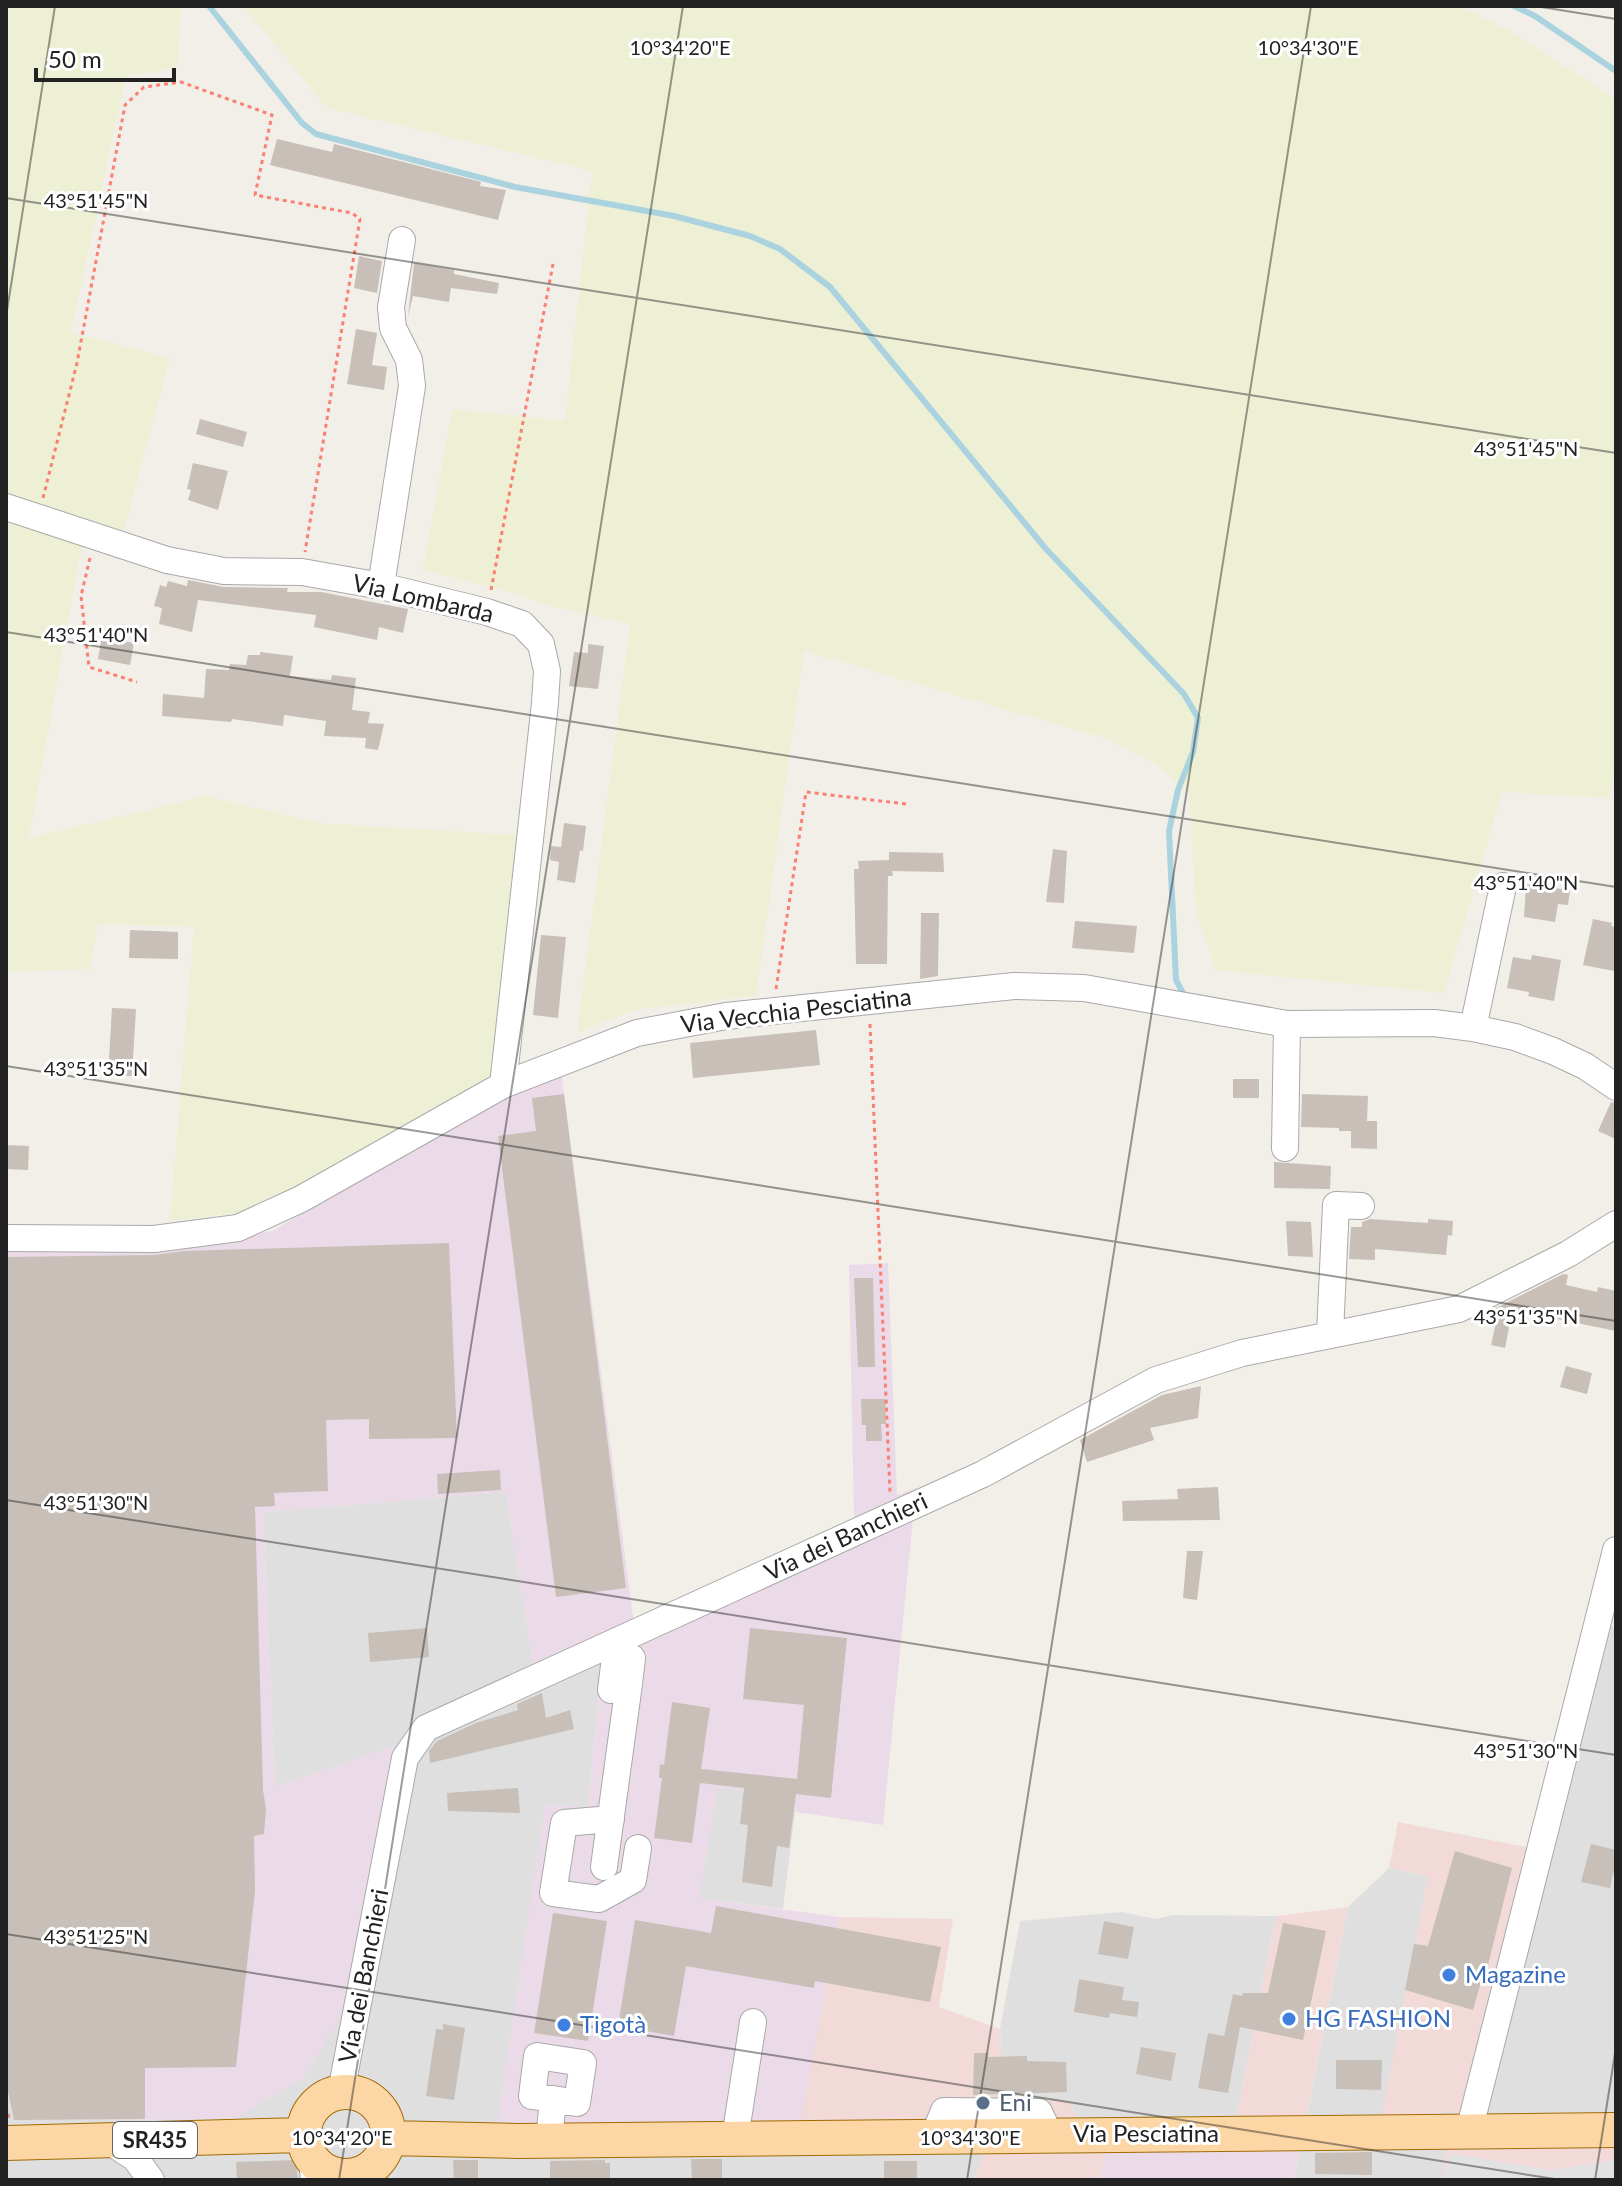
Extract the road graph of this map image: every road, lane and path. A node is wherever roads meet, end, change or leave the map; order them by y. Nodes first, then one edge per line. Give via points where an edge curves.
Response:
1 (402, 240) dead end
2 (553, 264) dead end
3 (6, 507) edge
4 (38, 517) junction
5 (95, 536) junction
6 (302, 572) junction
7 (381, 586) junction
8 (487, 612) junction
9 (137, 682) dead end
10 (906, 804) dead end
11 (1503, 886) dead end
12 (869, 1001) junction
13 (773, 1011) junction
14 (1475, 1022) junction
15 (1287, 1024) junction
16 (503, 1085) junction
17 (1616, 1087) edge
18 (1285, 1148) dead end
19 (1361, 1206) dead end
20 (1616, 1224) edge
21 (6, 1238) edge
22 (1330, 1333) junction
23 (892, 1516) junction
24 (1616, 1550) edge
25 (625, 1650) junction
26 (611, 1819) junction
27 (638, 1848) dead end
28 (604, 1867) dead end
29 (753, 2022) dead end
30 (341, 2092) junction
31 (1616, 2130) edge
32 (1469, 2131) junction
33 (388, 2138) junction
34 (735, 2138) junction
35 (109, 2141) junction
36 (6, 2142) edge
37 (310, 2158) edge
38 (347, 2178) edge
39 (151, 2180) edge

1 - 7 street via 391,307 412,386
2 - 8 path
3 - 4 street, Via Lombarda
4 - 5 street, Via Lombarda
4 - 6 path via 77,363 125,105 144,87 181,82 272,115 255,195 352,213 360,219
5 - 6 street, Via Lombarda via 167,560 224,571
5 - 9 path via 81,596 89,667
6 - 7 street, Via Lombarda
7 - 8 street, Via Lombarda
8 - 16 street, Via Lombarda via 522,624 541,644 547,671
10 - 13 path via 806,792
11 - 14 street
12 - 13 street, Via Vecchia Pesciatina
12 - 15 street, Via Vecchia Pesciatina via 1014,986 1084,988
12 - 23 path
13 - 16 street, Via Vecchia Pesciatina via 637,1033
14 - 15 street, Via Vecchia Pesciatina
14 - 17 street, Via Vecchia Pesciatina via 1553,1051
15 - 18 street
16 - 21 street, Via Vecchia Pesciatina via 301,1199 238,1228 154,1239
19 - 22 street via 1336,1205
20 - 22 street, Via dei Banchieri via 1459,1309
22 - 23 street, Via dei Banchieri via 1156,1380 983,1474
23 - 25 street, Via dei Banchieri
24 - 32 street
25 - 26 street via 611,1690 629,1684
25 - 30 street, Via dei Banchieri via 426,1728 405,1758
26 - 27 street via 564,1823 553,1893 599,1899 633,1880
26 - 28 street
29 - 34 street
30 - 33 main road via 366,2096 376,2104
30 - 37 main road via 310,2111
31 - 32 main road, Via Pesciatina
32 - 34 main road, Via Pesciatina
33 - 34 main road, Via Pesciatina via 552,2112
33 - 38 main road, SR435 via 376,2164
35 - 36 main road, SR435
35 - 37 main road, SR435
35 - 39 street via 135,2158
37 - 38 main road, SR435

